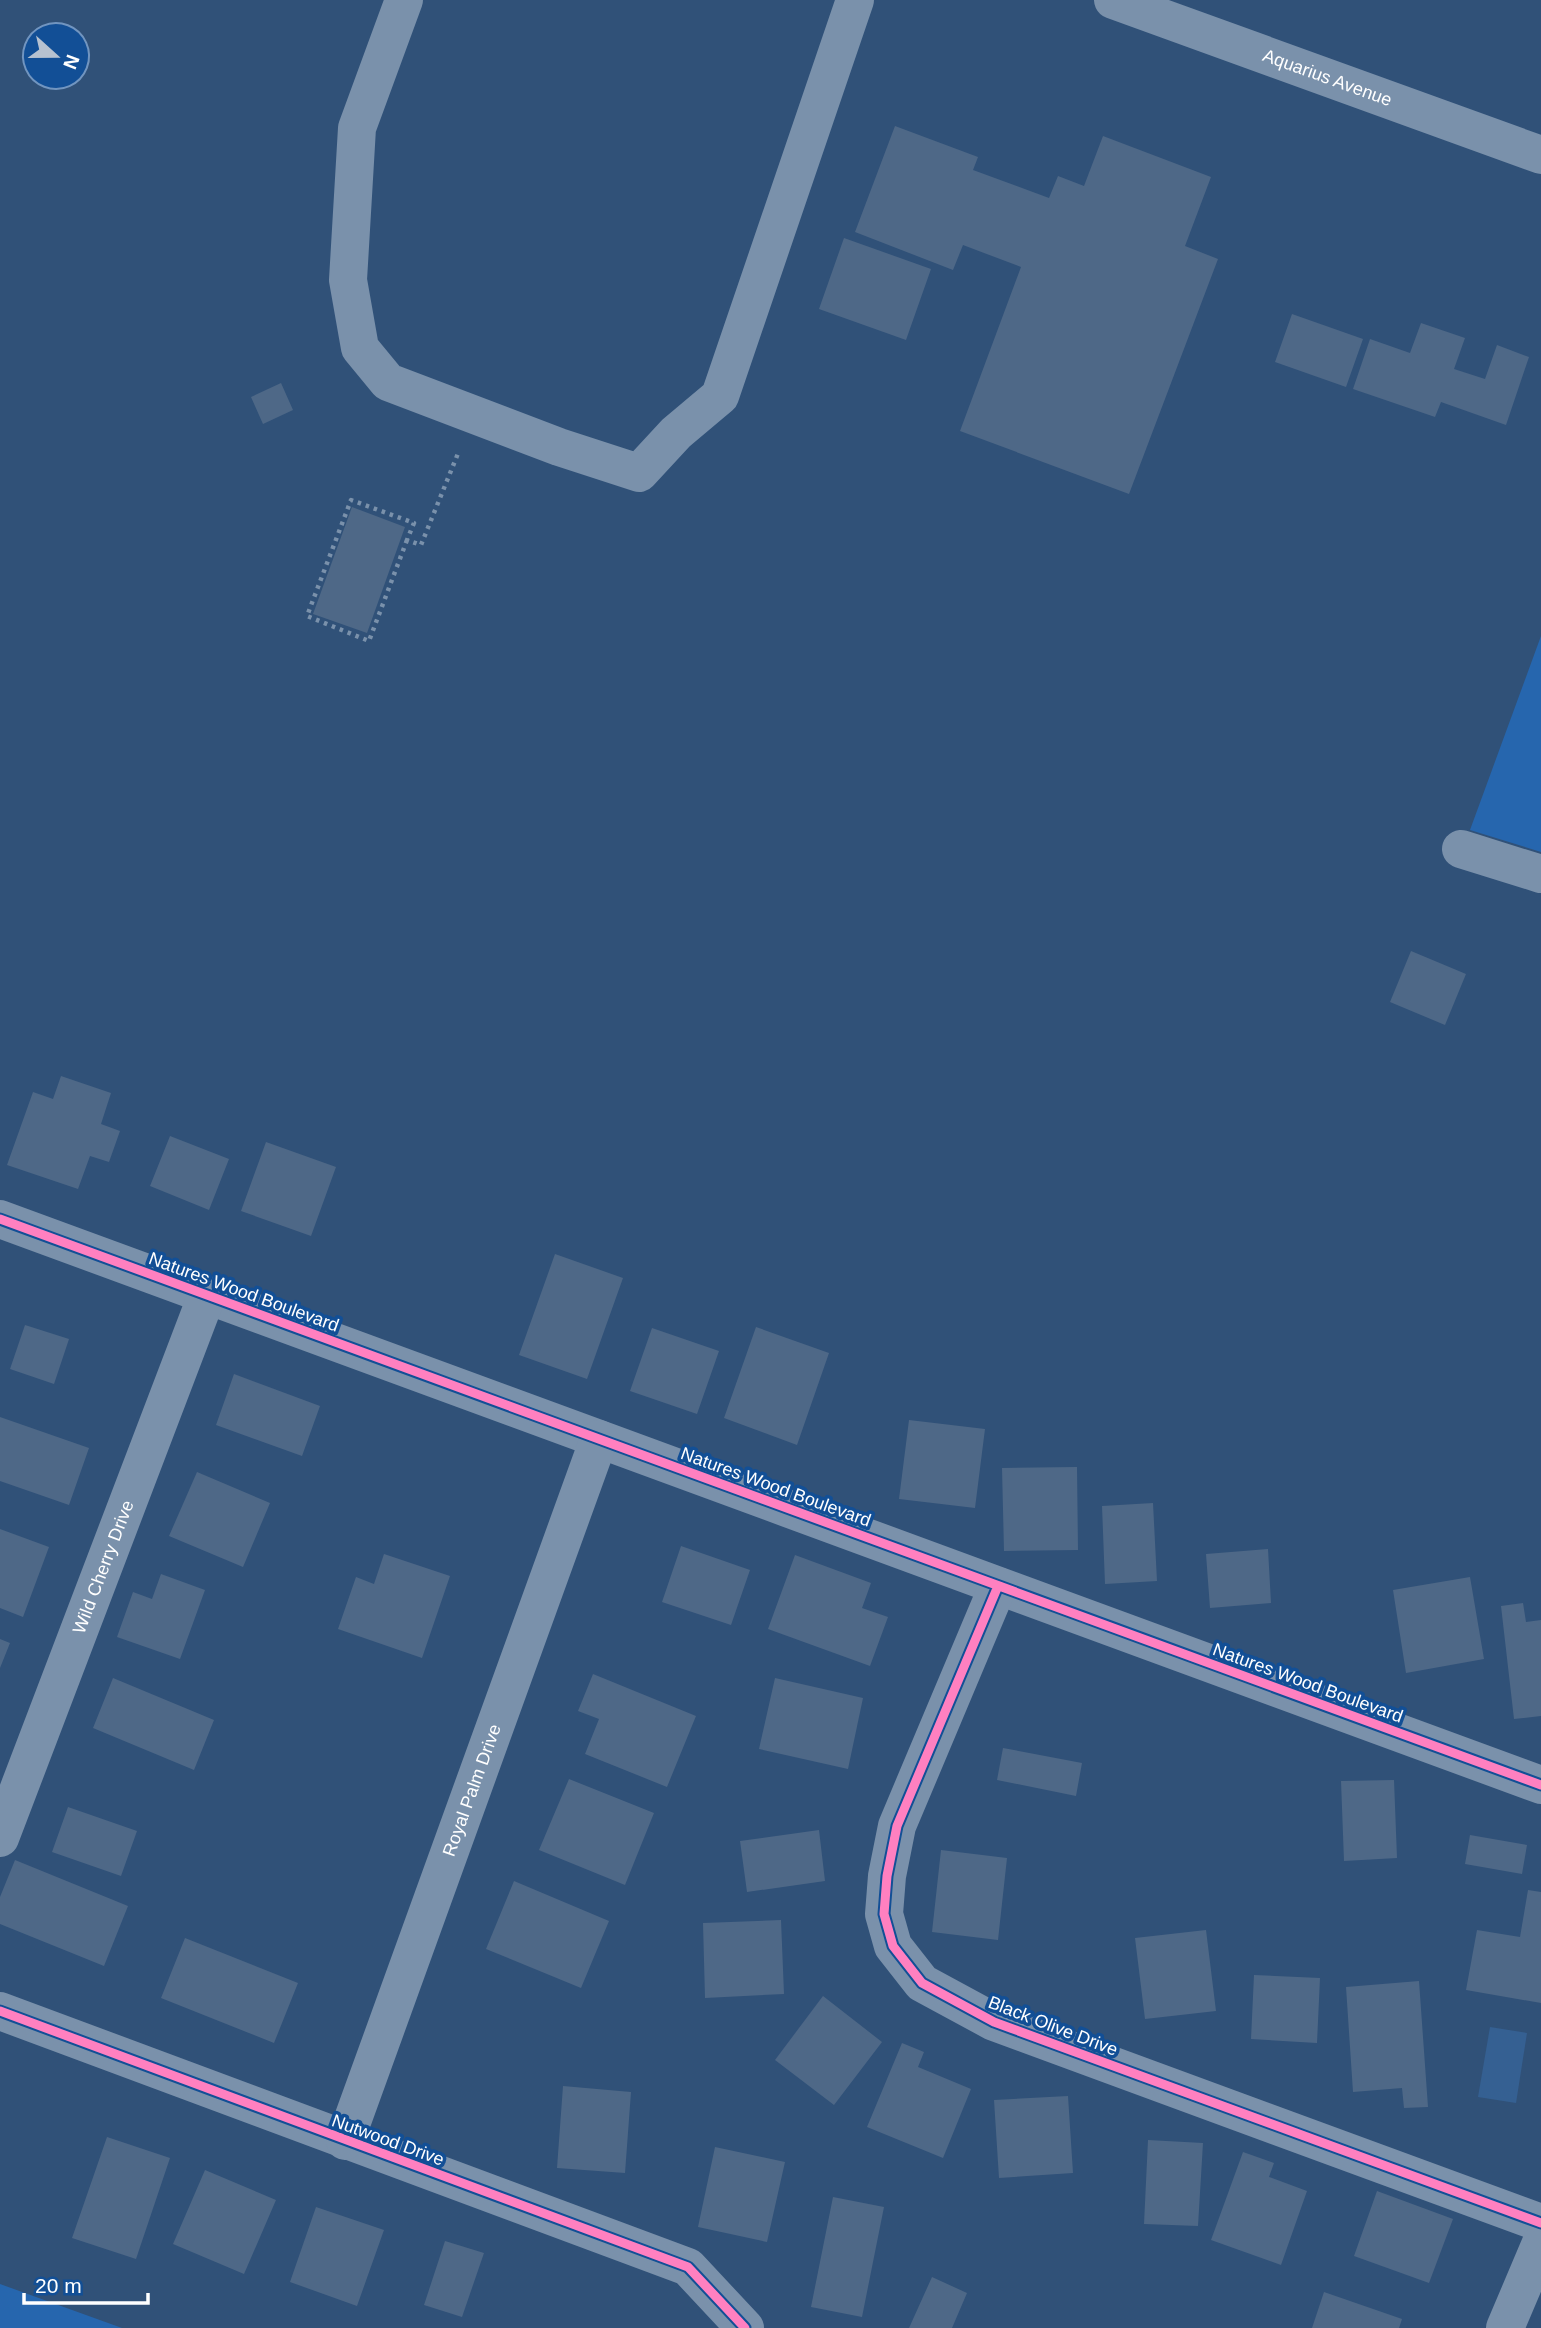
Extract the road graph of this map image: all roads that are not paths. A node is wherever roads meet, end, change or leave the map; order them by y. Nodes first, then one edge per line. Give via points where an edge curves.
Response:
1 (404, 0) edge
2 (855, 0) edge
3 (1113, 0) edge
4 (1541, 155) edge
5 (1461, 849) dead end
6 (1541, 874) edge
7 (0, 1219) edge
8 (207, 1295) junction
9 (599, 1439) junction
10 (998, 1586) junction
11 (1541, 1786) edge
12 (0, 1838) edge
13 (0, 2011) edge
14 (345, 2141) junction
15 (1541, 2223) edge
16 (1541, 2243) edge
17 (745, 2328) edge
18 (1505, 2328) edge

1 - 2 street via 357,128 348,280 360,348 388,382 639,473 720,396
3 - 4 street, Aquarius Avenue
5 - 6 street
7 - 8 street, Natures Wood Boulevard
8 - 9 street, Natures Wood Boulevard
8 - 12 street, Wild Cherry Drive
9 - 10 street, Natures Wood Boulevard
9 - 14 street, Royal Palm Drive
10 - 11 street, Natures Wood Boulevard
10 - 15 street, Black Olive Drive via 897,1826 887,1876 884,1914 892,1947 922,1983 994,2022
13 - 14 street, Nutwood Drive
14 - 17 street, Nutwood Drive via 688,2267
16 - 18 street

